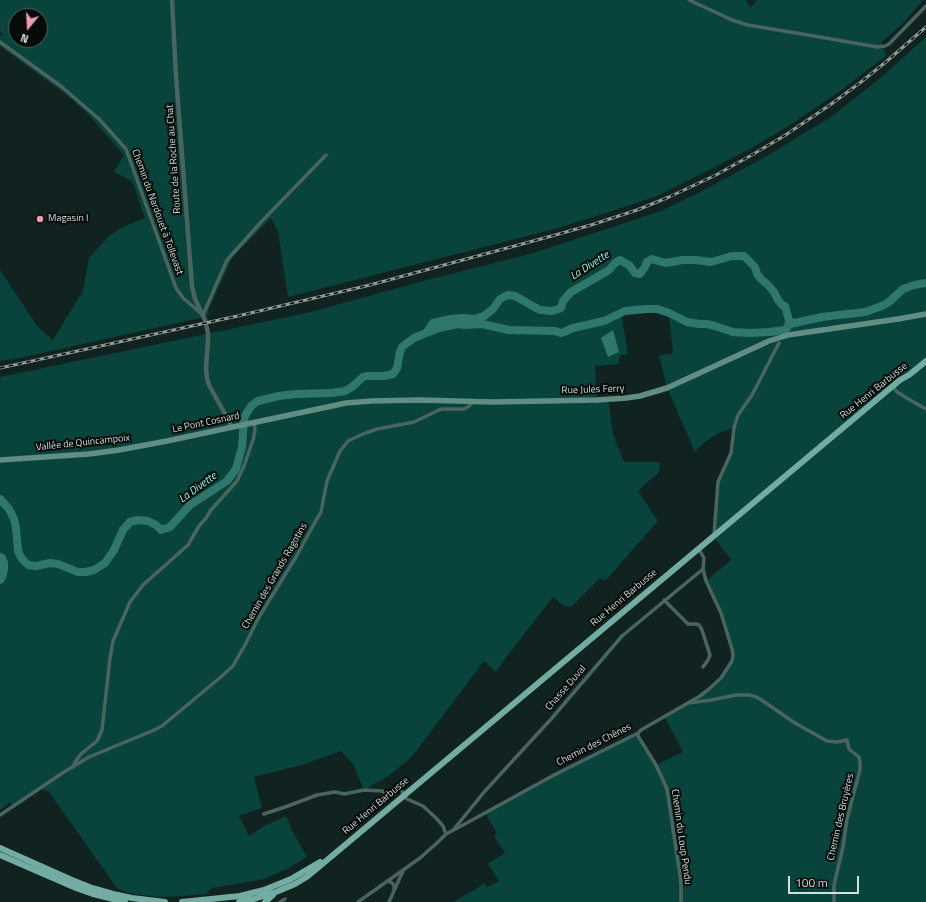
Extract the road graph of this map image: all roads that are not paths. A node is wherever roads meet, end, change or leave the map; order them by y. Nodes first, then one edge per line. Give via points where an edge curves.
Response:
1 (172, 0) edge
2 (689, 0) edge
3 (926, 6) edge
4 (0, 42) edge
5 (326, 155) dead end
6 (926, 314) edge
7 (203, 315) junction
8 (779, 344) dead end
9 (926, 361) edge
10 (893, 387) junction
11 (472, 401) junction
12 (926, 409) edge
13 (252, 422) junction
14 (231, 427) junction
15 (167, 441) joint
16 (0, 460) edge
17 (714, 536) junction
18 (699, 549) junction
19 (703, 569) junction
20 (664, 600) junction
21 (703, 667) dead end
22 (688, 703) junction
23 (638, 733) junction
24 (73, 767) junction
25 (404, 796) junction
26 (264, 814) dead end
27 (0, 815) edge
28 (453, 830) junction
29 (446, 834) junction
30 (0, 848) edge
31 (337, 852) junction
32 (0, 855) edge
33 (403, 870) junction
34 (387, 881) junction
35 (276, 892) junction
36 (394, 892) junction
37 (285, 899) dead end
38 (241, 901) edge
39 (125, 902) edge
40 (165, 902) edge
41 (182, 902) edge
42 (265, 902) edge
43 (280, 902) edge
44 (358, 902) edge
45 (389, 902) edge
46 (681, 902) edge
47 (834, 902) edge

1 - 7 street, Route de la Roche au Chat via 191,276 195,299
2 - 3 street via 748,25 877,47 885,46 893,40
4 - 7 street, Chemin du Nardouet à Tollevast via 62,87 99,119 126,149 176,288 183,298
5 - 7 street via 227,260
6 - 11 main road, Rue Jules Ferry via 788,335 769,341 667,388 640,396 597,400
7 - 14 street, Route de la Roche au Chat via 208,333 207,379
8 - 17 street via 752,395 738,415 731,453 718,482
9 - 10 main road, Rue Henri Barbusse
10 - 12 street
10 - 17 main road, Rue Henri Barbusse
11 - 13 main road, Rue Jules Ferry via 346,403
11 - 24 street, Chemin des Grands Ragotins via 464,409 441,409 414,422 377,429 348,441 340,451 326,481 321,512 232,666 162,726 96,754
13 - 14 main road, Le Pont Cosnard
13 - 24 street via 255,431 253,440 237,481 211,510 188,545 143,585 130,602 113,641 102,730 97,741 81,754
14 - 15 main road, Le Pont Cosnard
15 - 16 main road, Vallée de Quincampoix via 89,454
17 - 18 main road, Rue Henri Barbusse
18 - 19 street, Chemin des Chênes via 704,558
18 - 25 main road, Rue Henri Barbusse
19 - 20 street, Chasse Duval
19 - 22 street, Chemin des Chênes via 721,613 733,655 721,678 709,690
20 - 21 street via 688,624 699,625 702,630 710,655
20 - 28 street, Chasse Duval via 622,636
22 - 23 street, Chemin des Chênes
22 - 47 street, Chemin des Bruyères via 736,695 754,696 795,724 827,741 848,740 850,749 859,758 860,770 847,819 834,886
23 - 28 street, Chemin des Chênes
23 - 46 street, Chemin du Loup Pendu via 667,789 681,882
24 - 27 street, Chemin des Grands Ragotins
25 - 26 street via 398,789 388,794 364,790 344,794 335,792 317,795
25 - 29 street via 423,806 443,826
25 - 31 main road, Rue Henri Barbusse
28 - 29 street, Chemin des Chênes
29 - 33 street, Chemin des Chênes
30 - 40 main road via 92,888 132,898
31 - 35 main road via 308,876
31 - 38 main road via 286,881
32 - 39 main road via 76,888
33 - 34 street, Chemin des Chênes
33 - 36 street
34 - 36 street via 394,885
34 - 44 street, Chemin des Chênes
35 - 38 main road
35 - 42 main road
36 - 45 street
37 - 43 street
38 - 41 main road

